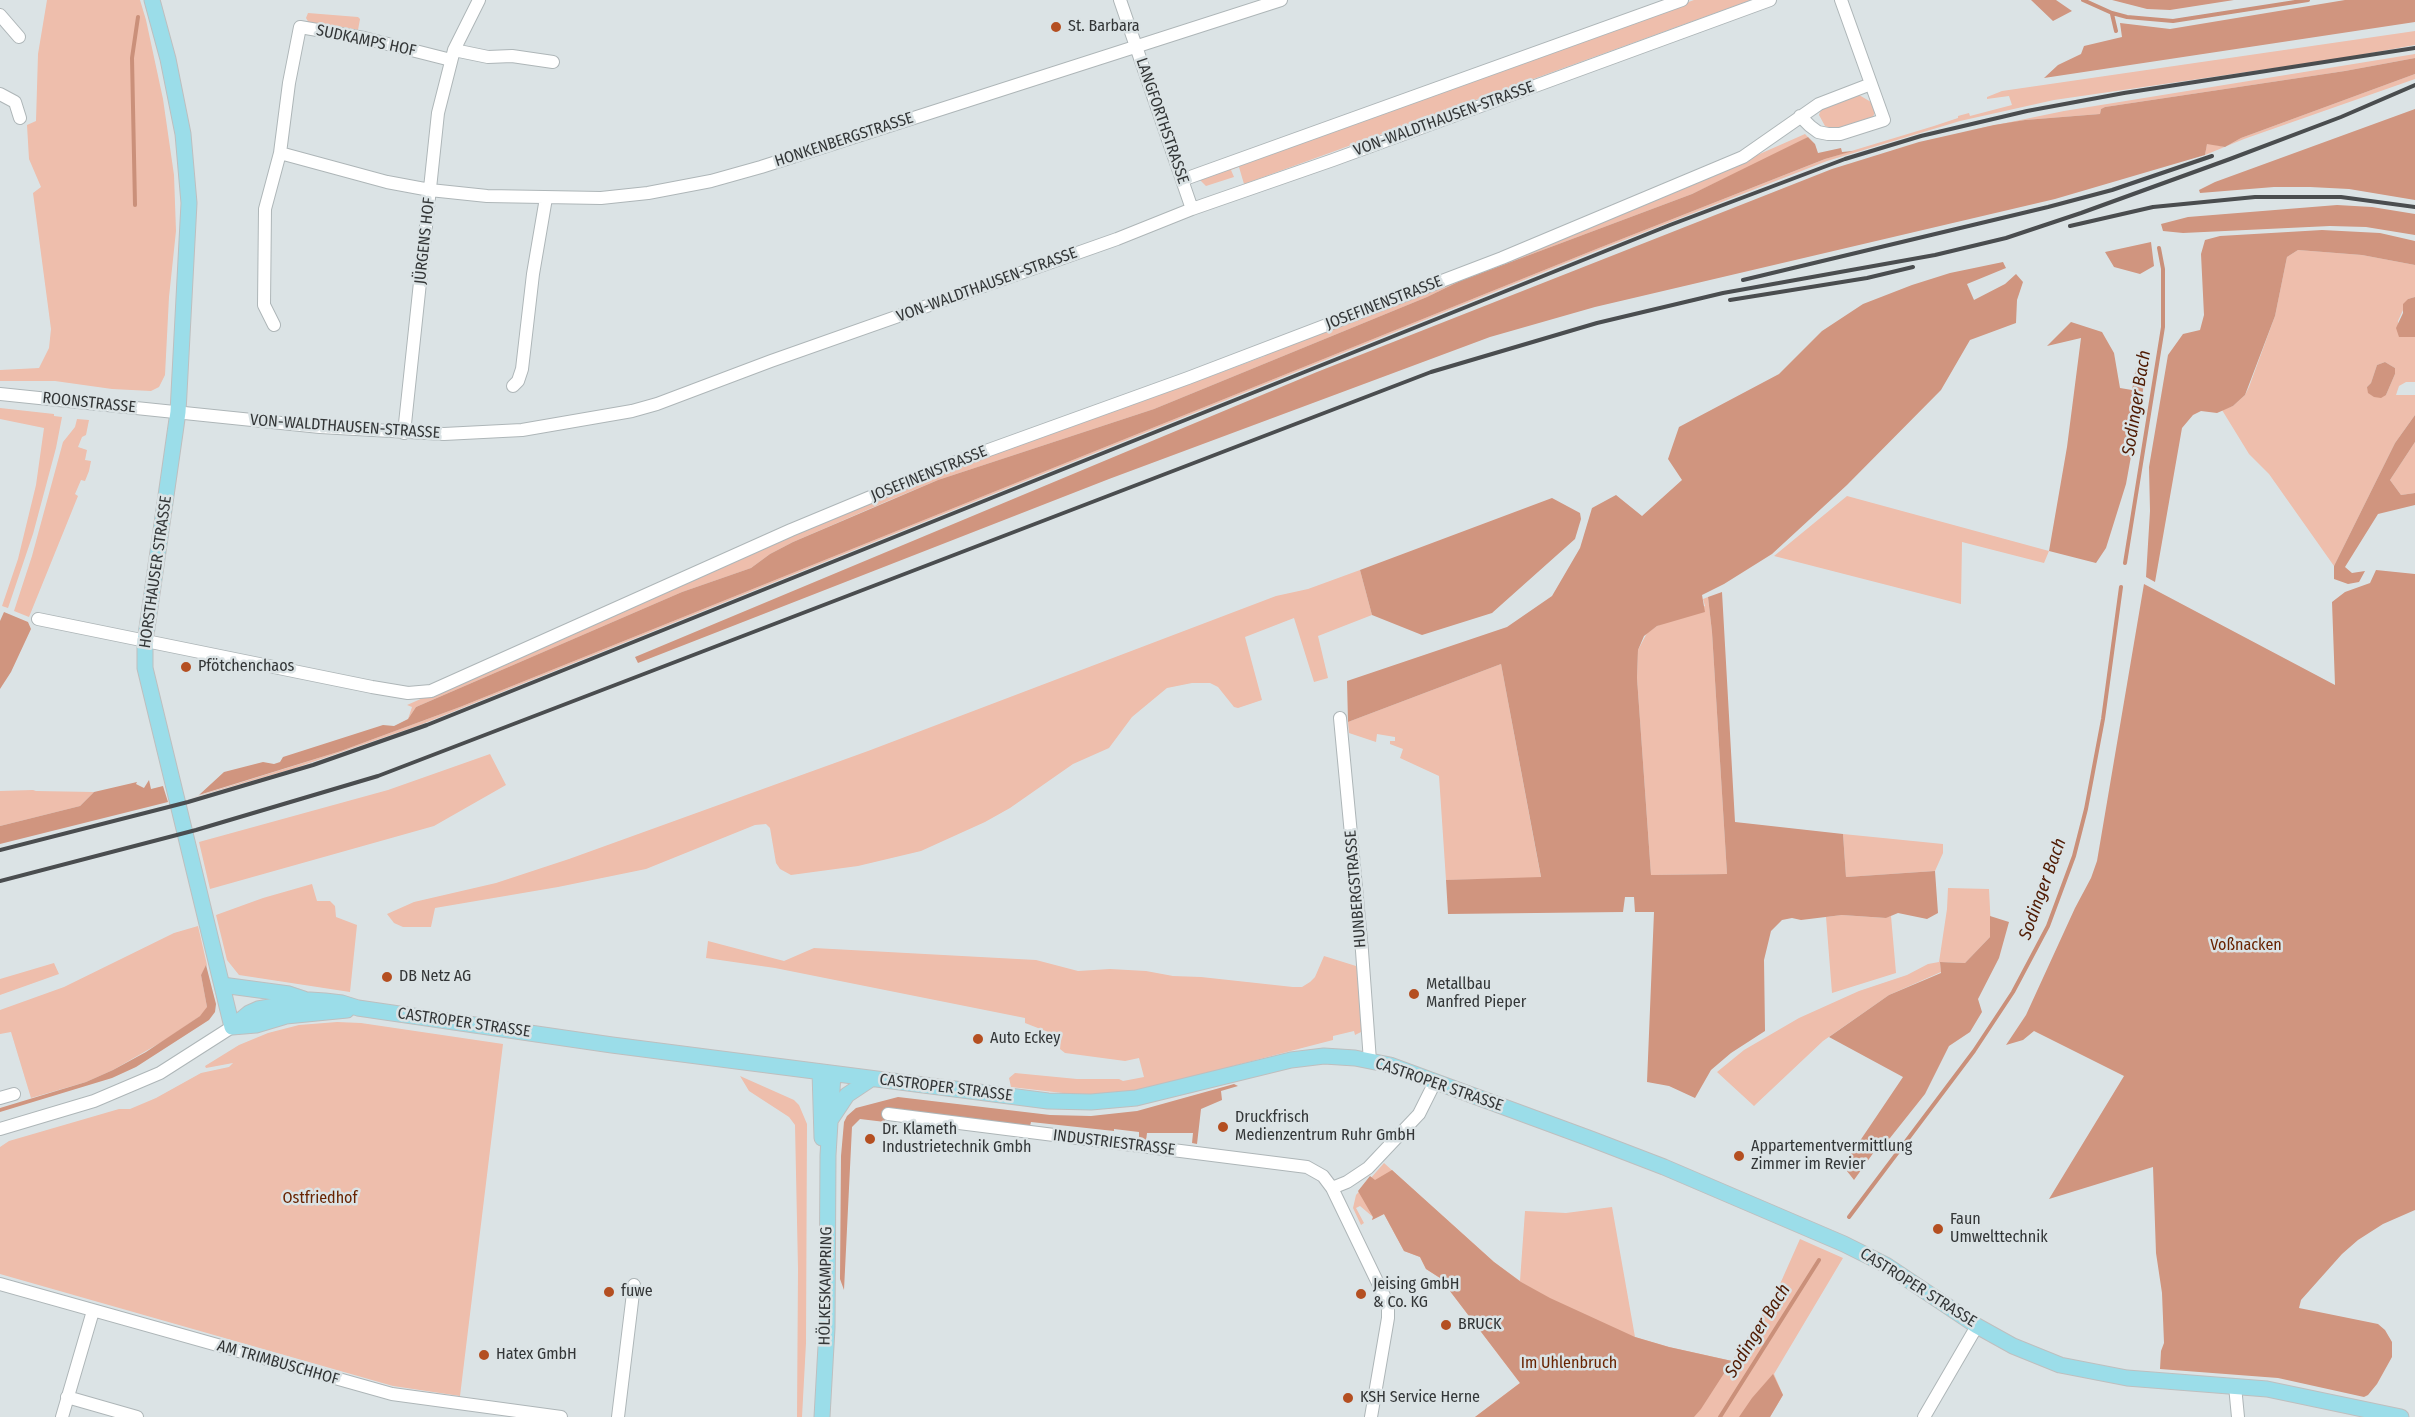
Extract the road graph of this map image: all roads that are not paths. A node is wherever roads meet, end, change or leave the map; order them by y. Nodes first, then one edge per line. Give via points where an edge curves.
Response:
1 (152, 0) edge
2 (479, 0) edge
3 (1119, 0) edge
4 (1281, 0) edge
5 (1682, 0) edge
6 (1770, 0) edge
7 (1841, 0) edge
8 (0, 15) edge
9 (19, 37) dead end
10 (1136, 46) junction
11 (452, 55) junction
12 (553, 62) dead end
13 (1871, 84) junction
14 (0, 94) edge
15 (1800, 116) junction
16 (20, 118) dead end
17 (280, 153) junction
18 (1182, 180) junction
19 (430, 190) junction
20 (546, 198) junction
21 (1192, 209) junction
22 (274, 325) dead end
23 (513, 386) dead end
24 (0, 394) edge
25 (178, 412) junction
26 (404, 433) junction
27 (38, 619) dead end
28 (145, 642) junction
29 (1340, 718) dead end
30 (222, 985) junction
31 (310, 1000) junction
32 (354, 1008) junction
33 (232, 1026) junction
34 (1370, 1061) junction
35 (827, 1073) junction
36 (871, 1079) junction
37 (1435, 1082) junction
38 (14, 1094) dead end
39 (0, 1098) edge
40 (888, 1114) dead end
41 (830, 1120) junction
42 (0, 1129) edge
43 (828, 1155) junction
44 (1332, 1188) junction
45 (0, 1284) edge
46 (634, 1285) dead end
47 (93, 1311) junction
48 (1977, 1326) junction
49 (2235, 1386) junction
50 (67, 1397) junction
51 (63, 1417) edge
52 (137, 1417) edge
53 (561, 1417) edge
54 (618, 1417) edge
55 (822, 1417) edge
56 (1371, 1417) edge
57 (1924, 1417) edge
58 (2238, 1417) edge
59 (2401, 1417) edge

1 - 25 main road, HORSTHAUSER STRASSE via 183,134 189,203
2 - 11 street, JÜRGENS HOF
3 - 10 street, LANGFORTHSTRASSE
4 - 10 street, HONKENBERGSTRASSE
5 - 18 street, VON-WALDTHAUSEN-STRASSE
6 - 21 street, VON-WALDTHAUSEN-STRASSE
7 - 13 street
8 - 9 street
10 - 18 street, LANGFORTHSTRASSE
10 - 20 street, HONKENBERGSTRASSE via 711,181 621,196
11 - 12 street via 512,56
11 - 17 street, SUDKAMPS HOF via 300,27
11 - 19 street, JÜRGENS HOF via 438,113
13 - 15 street, JOSEFINENSTRASSE via 1819,104
13 - 15 street via 1884,120 1828,134 1818,132
14 - 16 street via 15,102
15 - 28 street, JOSEFINENSTRASSE via 1743,157 1502,258 950,464 791,530 431,691 408,693 372,687
17 - 19 street
17 - 22 street, SUDKAMPS HOF via 265,209 264,305
18 - 21 street, LANGFORTHSTRASSE
19 - 20 street, HONKENBERGSTRASSE
19 - 26 street, JÜRGENS HOF
20 - 23 street via 522,369
21 - 26 street, VON-WALDTHAUSEN-STRASSE via 657,404 522,430
24 - 25 street, ROONSTRASSE
25 - 26 street, VON-WALDTHAUSEN-STRASSE
25 - 28 main road, HORSTHAUSER STRASSE
27 - 28 street, JOSEFINENSTRASSE
28 - 30 main road, HORSTHAUSER STRASSE via 145,668
29 - 34 street, HUNBERGSTRASSE
30 - 31 main road
30 - 33 main road, HORSTHAUSER STRASSE
31 - 32 main road, CASTROPER STRASSE
31 - 33 main road, CASTROPER STRASSE via 258,1009
32 - 33 main road, CASTROPER STRASSE
32 - 35 main road, CASTROPER STRASSE
33 - 42 street via 160,1073 94,1101
34 - 36 main road, CASTROPER STRASSE via 1307,1057 1137,1098 1091,1102 1048,1101
34 - 37 main road, CASTROPER STRASSE
35 - 36 main road, CASTROPER STRASSE
35 - 41 main road, HÖLKESKAMPRING
35 - 43 main road, HÖLKESKAMPRING via 820,1121
36 - 41 main road via 847,1095
37 - 44 street via 1419,1114 1368,1168
37 - 48 main road, CASTROPER STRASSE via 1664,1167 1844,1244 1886,1265
38 - 39 street
40 - 44 street, INDUSTRIESTRASSE via 1307,1167 1323,1176
41 - 43 main road, HÖLKESKAMPRING
43 - 55 main road, HÖLKESKAMPRING
44 - 56 street, INDUSTRIESTRASSE via 1388,1304
45 - 47 street, AM TRIMBUSCHHOF
46 - 54 street
47 - 50 street
47 - 53 street, AM TRIMBUSCHHOF via 392,1394
48 - 49 main road, CASTROPER STRASSE via 2037,1356 2083,1371
48 - 57 street
49 - 58 street
49 - 59 main road, CASTROPER STRASSE via 2300,1395
50 - 51 street
50 - 52 street

